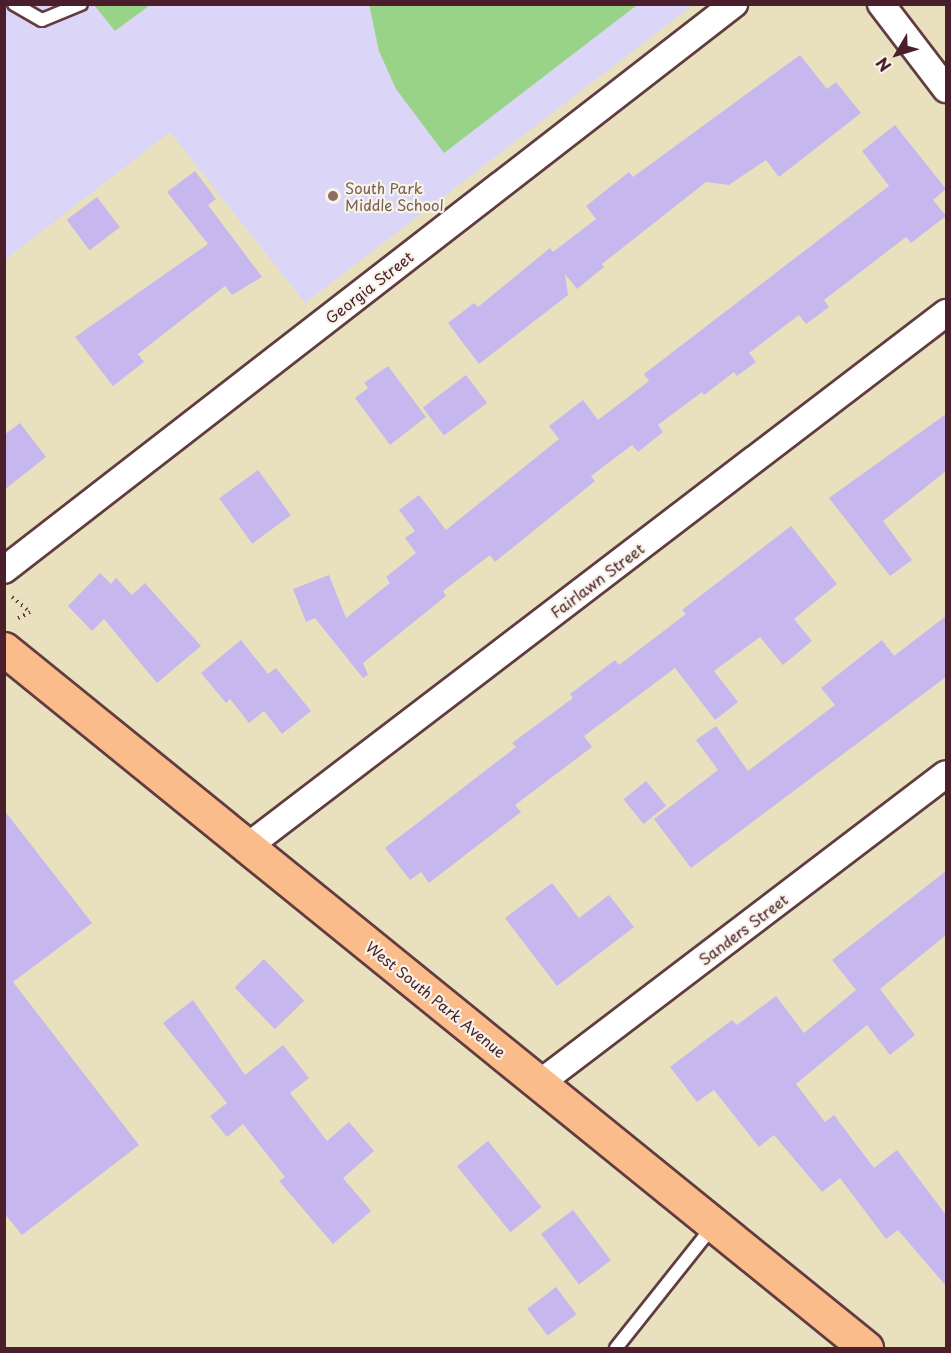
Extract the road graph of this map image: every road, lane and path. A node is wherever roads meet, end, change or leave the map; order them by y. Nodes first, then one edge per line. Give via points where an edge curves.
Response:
1 (14, 4) edge
2 (81, 4) edge
3 (734, 4) edge
4 (881, 4) edge
5 (946, 89) edge
6 (946, 313) edge
7 (4, 570) edge
8 (4, 591) edge
9 (30, 612) dead end
10 (4, 649) edge
11 (946, 774) edge
12 (247, 847) junction
13 (540, 1083) junction
14 (715, 1225) junction
15 (616, 1348) edge
16 (866, 1348) edge

1 - 2 lane via 42,20
3 - 7 street, Georgia Street
4 - 5 street
6 - 12 street, Fairlawn Street
8 - 9 path
10 - 12 main road, West South Park Avenue
11 - 13 street, Sanders Street
12 - 13 main road, West South Park Avenue
13 - 14 main road, West South Park Avenue
14 - 15 lane
14 - 16 main road, West South Park Avenue

